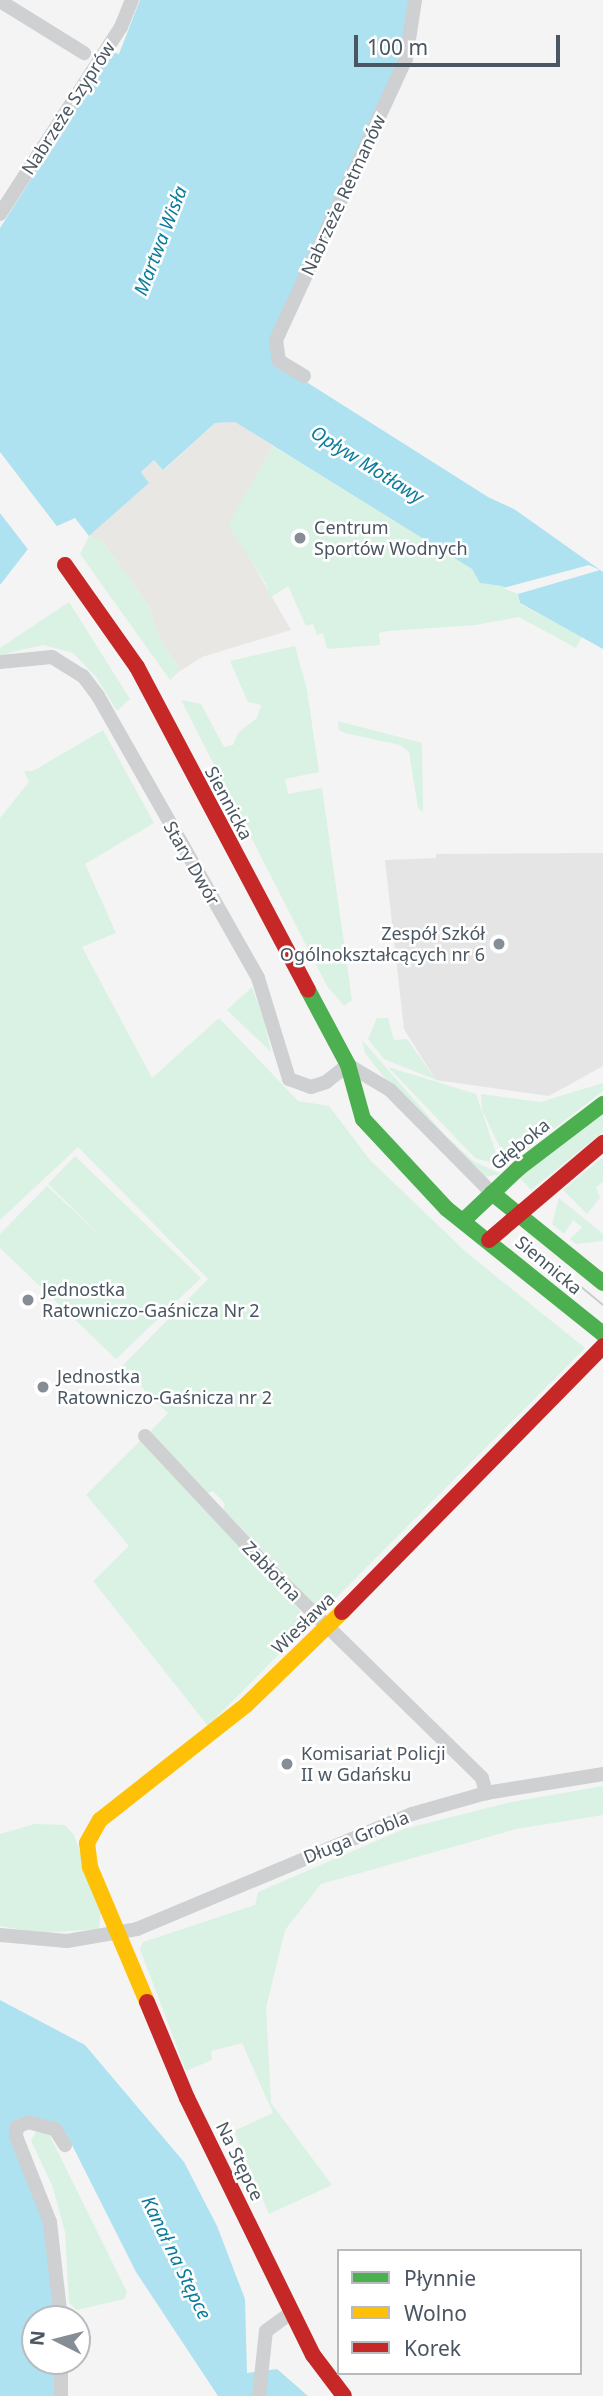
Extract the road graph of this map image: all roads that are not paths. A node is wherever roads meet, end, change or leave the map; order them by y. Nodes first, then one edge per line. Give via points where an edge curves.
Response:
1 (132, 0) edge
2 (415, 0) edge
3 (0, 1) edge
4 (84, 53) dead end
5 (0, 214) edge
6 (304, 376) dead end
7 (65, 565) dead end
8 (0, 662) edge
9 (348, 1065) junction
10 (603, 1104) edge
11 (603, 1143) edge
12 (492, 1193) junction
13 (516, 1213) junction
14 (465, 1219) junction
15 (489, 1240) junction
16 (603, 1283) edge
17 (603, 1334) edge
18 (603, 1346) edge
19 (145, 1436) dead end
20 (327, 1627) junction
21 (603, 1774) edge
22 (486, 1794) junction
23 (119, 1933) junction
24 (0, 1935) edge
25 (65, 2145) dead end
26 (59, 2305) edge
27 (291, 2314) junction
28 (61, 2375) edge
29 (61, 2396) edge
30 (259, 2396) edge
31 (344, 2396) edge

1 - 5 street, Nabrzeże Szyprów via 121,27
2 - 6 street, Nabrzeże Retmanów via 406,59 276,340 279,361
3 - 4 street
7 - 9 street, Siennicka via 112,627 148,690
8 - 9 street, Stary Dwór via 52,657 83,676 98,696 258,978 289,1079 311,1087
9 - 12 street, Siennicka via 390,1090
9 - 14 street, Siennicka via 363,1119 415,1180
10 - 12 street, Głęboka
11 - 13 street
12 - 13 street, Siennicka
12 - 14 street, Głęboka
13 - 15 street
13 - 16 street, Siennicka
14 - 15 street, Siennicka
15 - 17 street, Siennicka
18 - 20 street, Wiesława
19 - 20 street, Zabłotna
20 - 22 street, Zabłotna via 482,1778
20 - 23 street, Wiesława via 246,1705 90,1833 90,1867
21 - 22 street, Długa Grobla
22 - 23 street, Długa Grobla via 376,1828
23 - 24 street, Długa Grobla via 52,1942
23 - 27 street, Na Stępce via 187,2098
25 - 26 street via 55,2129 28,2122 17,2127 16,2136 50,2222
27 - 30 street via 266,2331
27 - 31 street, Na Stępce via 313,2355
28 - 29 street

